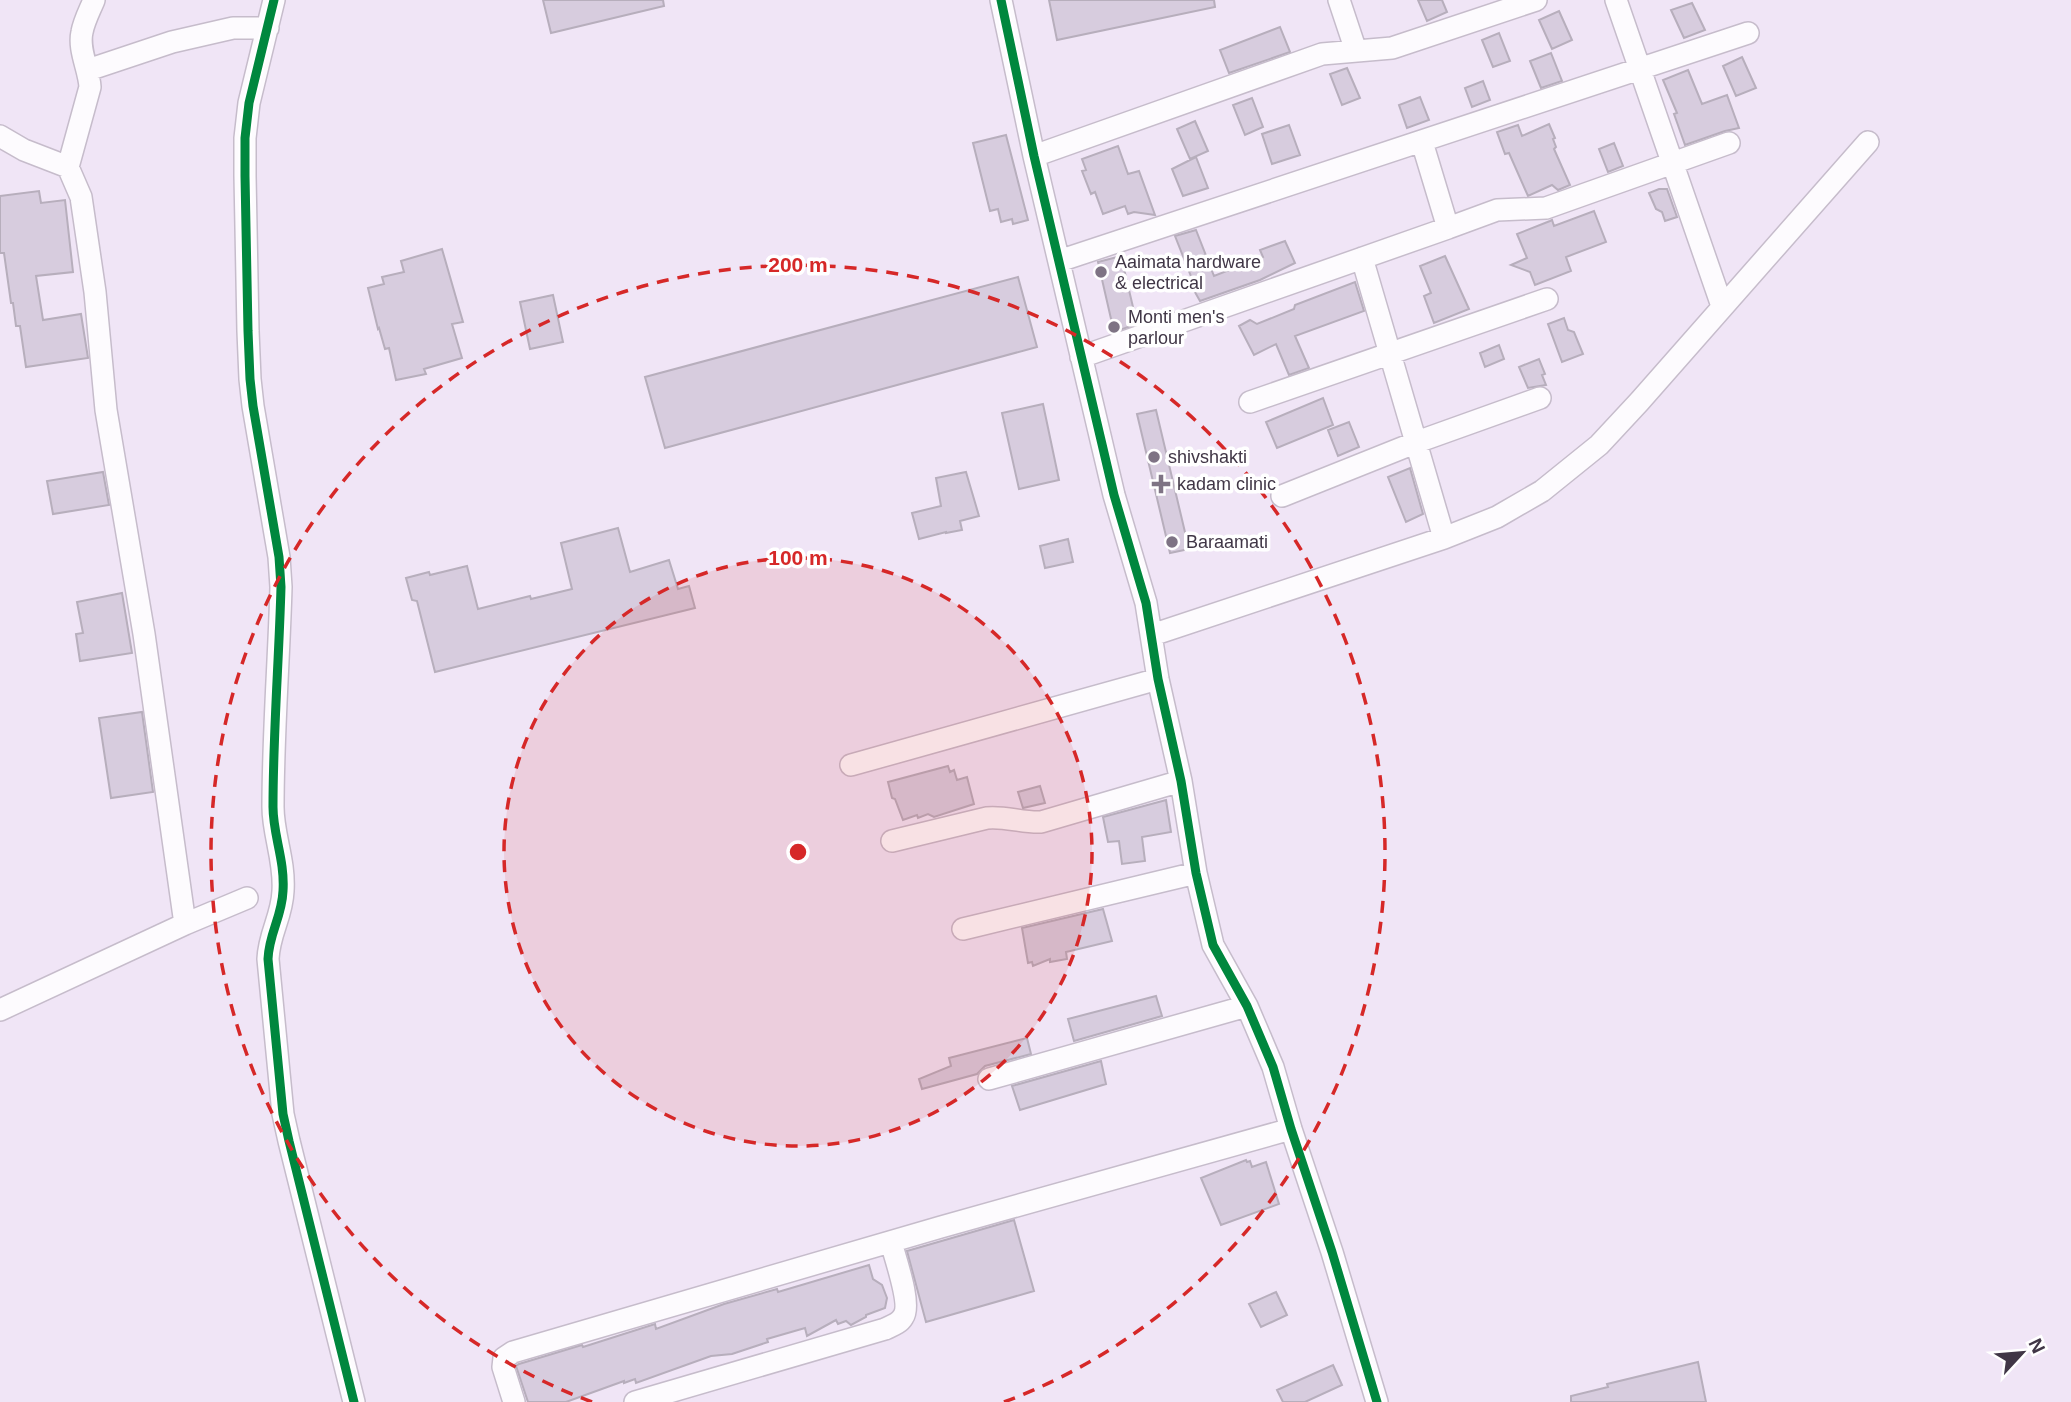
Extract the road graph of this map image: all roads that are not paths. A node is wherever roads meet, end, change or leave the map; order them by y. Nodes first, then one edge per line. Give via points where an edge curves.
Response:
1 (94, 0) edge
2 (274, 0) edge
3 (1001, 0) edge
4 (1339, 0) edge
5 (1536, 0) edge
6 (1616, 0) edge
7 (268, 28) junction
8 (1748, 33) dead end
9 (1356, 51) junction
10 (1640, 69) junction
11 (88, 70) junction
12 (0, 135) edge
13 (1422, 142) junction
14 (1868, 142) dead end
15 (1729, 143) dead end
16 (1034, 156) junction
17 (1673, 164) junction
18 (68, 167) junction
19 (1448, 228) junction
20 (1362, 258) junction
21 (1059, 261) junction
22 (1547, 299) dead end
23 (1722, 306) junction
24 (1390, 353) junction
25 (1081, 357) junction
26 (1540, 398) dead end
27 (1250, 401) dead end
28 (1417, 442) junction
29 (1282, 496) dead end
30 (1444, 538) junction
31 (1152, 635) junction
32 (1158, 679) junction
33 (850, 765) dead end
34 (1181, 781) junction
35 (892, 841) dead end
36 (1196, 873) junction
37 (247, 898) dead end
38 (186, 924) junction
39 (963, 929) dead end
40 (1247, 1006) junction
41 (0, 1010) edge
42 (989, 1079) dead end
43 (1291, 1129) junction
44 (891, 1242) junction
45 (354, 1402) edge
46 (514, 1402) edge
47 (635, 1402) edge
48 (1377, 1402) edge

1 - 11 street via 82,32
2 - 7 street
3 - 16 street
4 - 9 street
5 - 9 street via 1392,48
6 - 10 street
7 - 11 street via 233,28 172,42
7 - 45 street via 245,138 250,379 281,587 273,810 283,890 268,959 283,1114
8 - 10 street
9 - 16 street via 1322,54
10 - 13 street
10 - 17 street
11 - 18 street via 88,99
12 - 18 street
13 - 19 street
13 - 21 street
14 - 23 street
15 - 17 street
16 - 21 street
17 - 19 street via 1546,208 1497,210
17 - 23 street
18 - 38 street via 81,197 106,410
19 - 20 street
20 - 24 street
20 - 25 street
21 - 25 street
22 - 24 street
23 - 30 street via 1599,445 1542,491 1497,517
24 - 27 street
24 - 28 street
25 - 31 street
26 - 28 street
28 - 29 street
28 - 30 street
30 - 31 street
31 - 32 street
32 - 33 street
32 - 34 street
34 - 35 street via 1041,822 987,818
34 - 36 street
36 - 39 street
36 - 40 street via 1213,945
37 - 38 street
38 - 41 street
40 - 42 street
40 - 43 street via 1273,1067
43 - 44 street
43 - 48 street
44 - 46 street via 513,1352 503,1367
44 - 47 street via 906,1303 906,1315 900,1322

